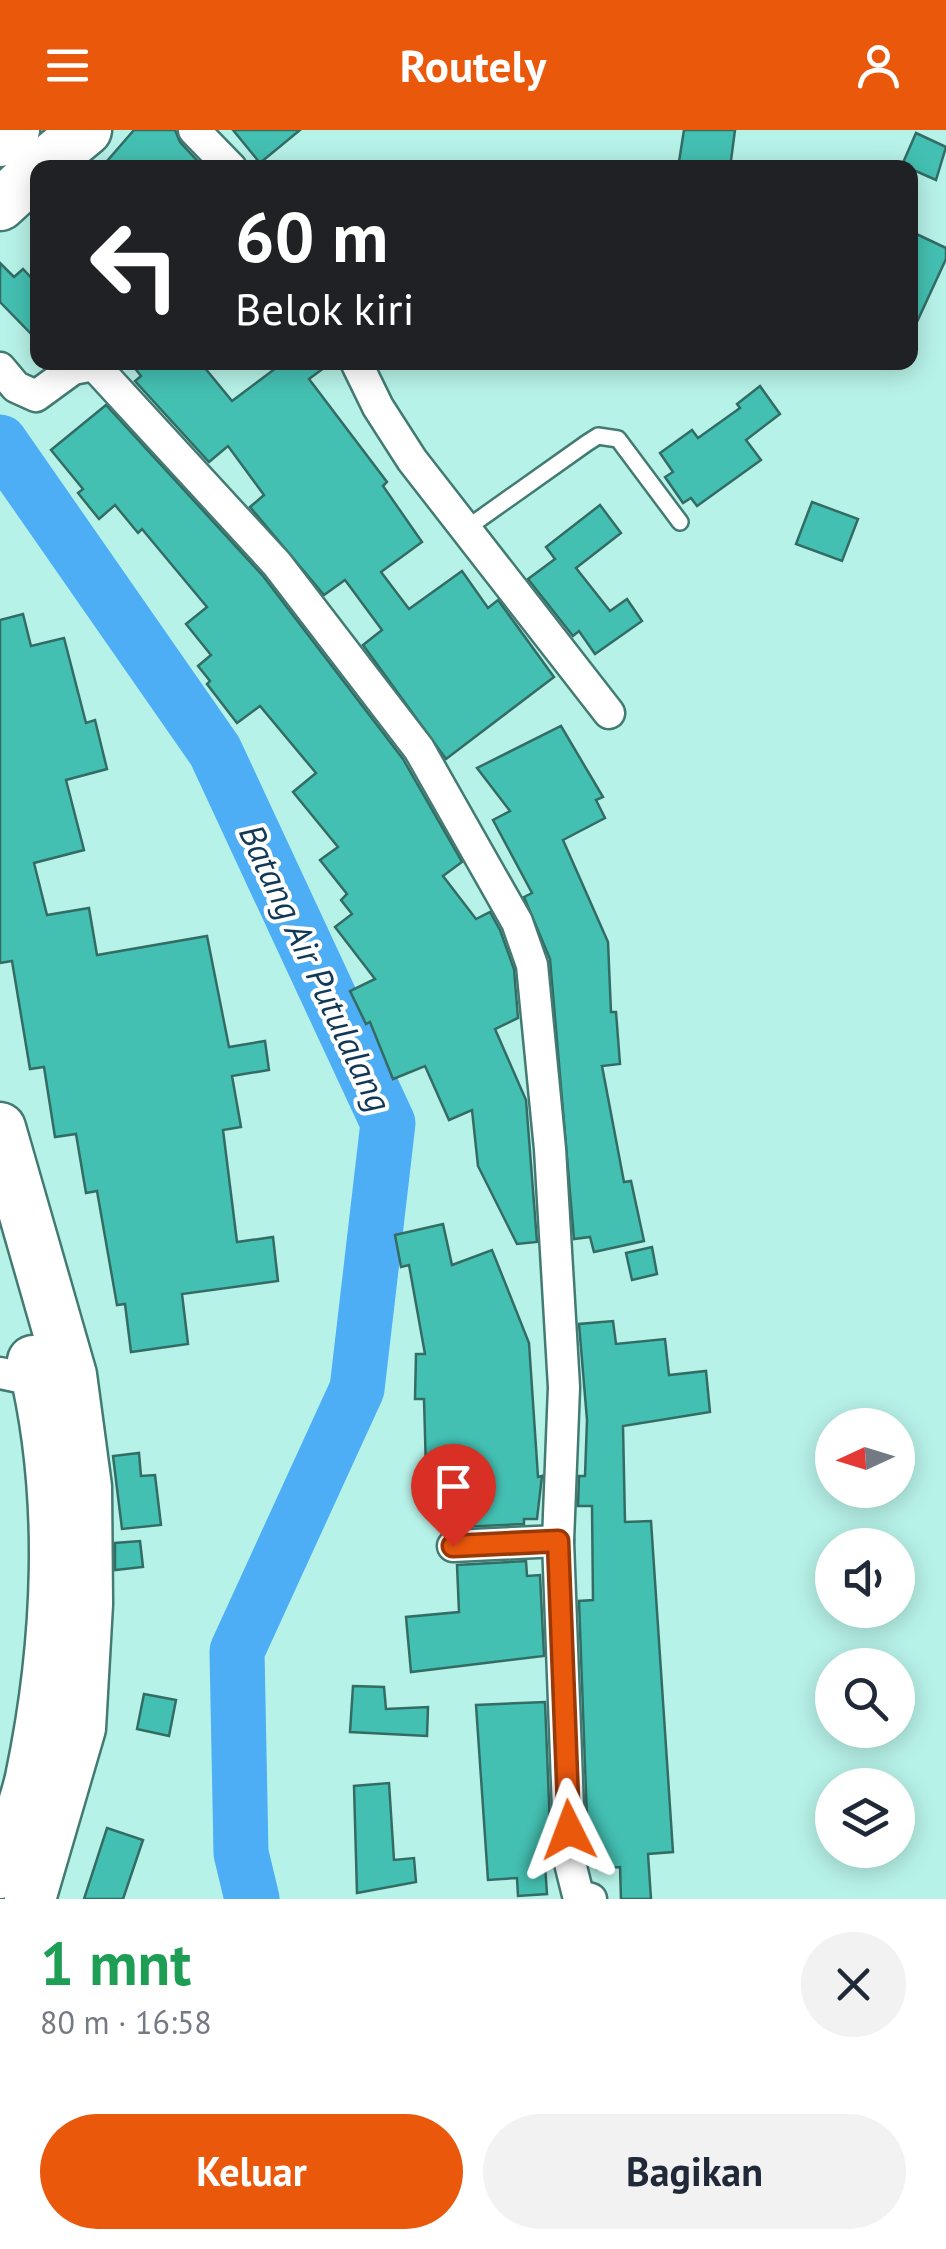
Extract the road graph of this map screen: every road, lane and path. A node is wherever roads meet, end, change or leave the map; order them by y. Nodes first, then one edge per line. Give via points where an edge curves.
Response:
1 (14, 130) edge
2 (86, 130) edge
3 (194, 130) edge
4 (0, 141) edge
5 (49, 160) edge
6 (224, 160) edge
7 (30, 177) edge
8 (0, 205) edge
9 (0, 368) edge
10 (71, 370) edge
11 (99, 370) edge
12 (360, 370) edge
13 (680, 522) dead end
14 (467, 528) junction
15 (609, 713) dead end
16 (0, 1128) edge
17 (0, 1246) edge
18 (36, 1376) edge
19 (558, 1541) junction
20 (453, 1546) dead end
21 (0, 1873) edge
22 (581, 1898) edge
23 (30, 1899) edge

1 - 4 highway
2 - 5 highway
3 - 6 street
7 - 8 highway
9 - 10 street via 16,387 36,396
11 - 19 street via 277,564 341,644 419,749 517,922 532,965 550,1149 564,1387
12 - 14 street via 412,460
13 - 14 lane via 618,439 608,436 587,443
14 - 15 street
16 - 18 highway
17 - 18 highway
18 - 21 highway via 54,1528 53,1623 31,1780
18 - 23 highway via 86,1487 81,1711
19 - 20 street
19 - 22 street via 570,1863

